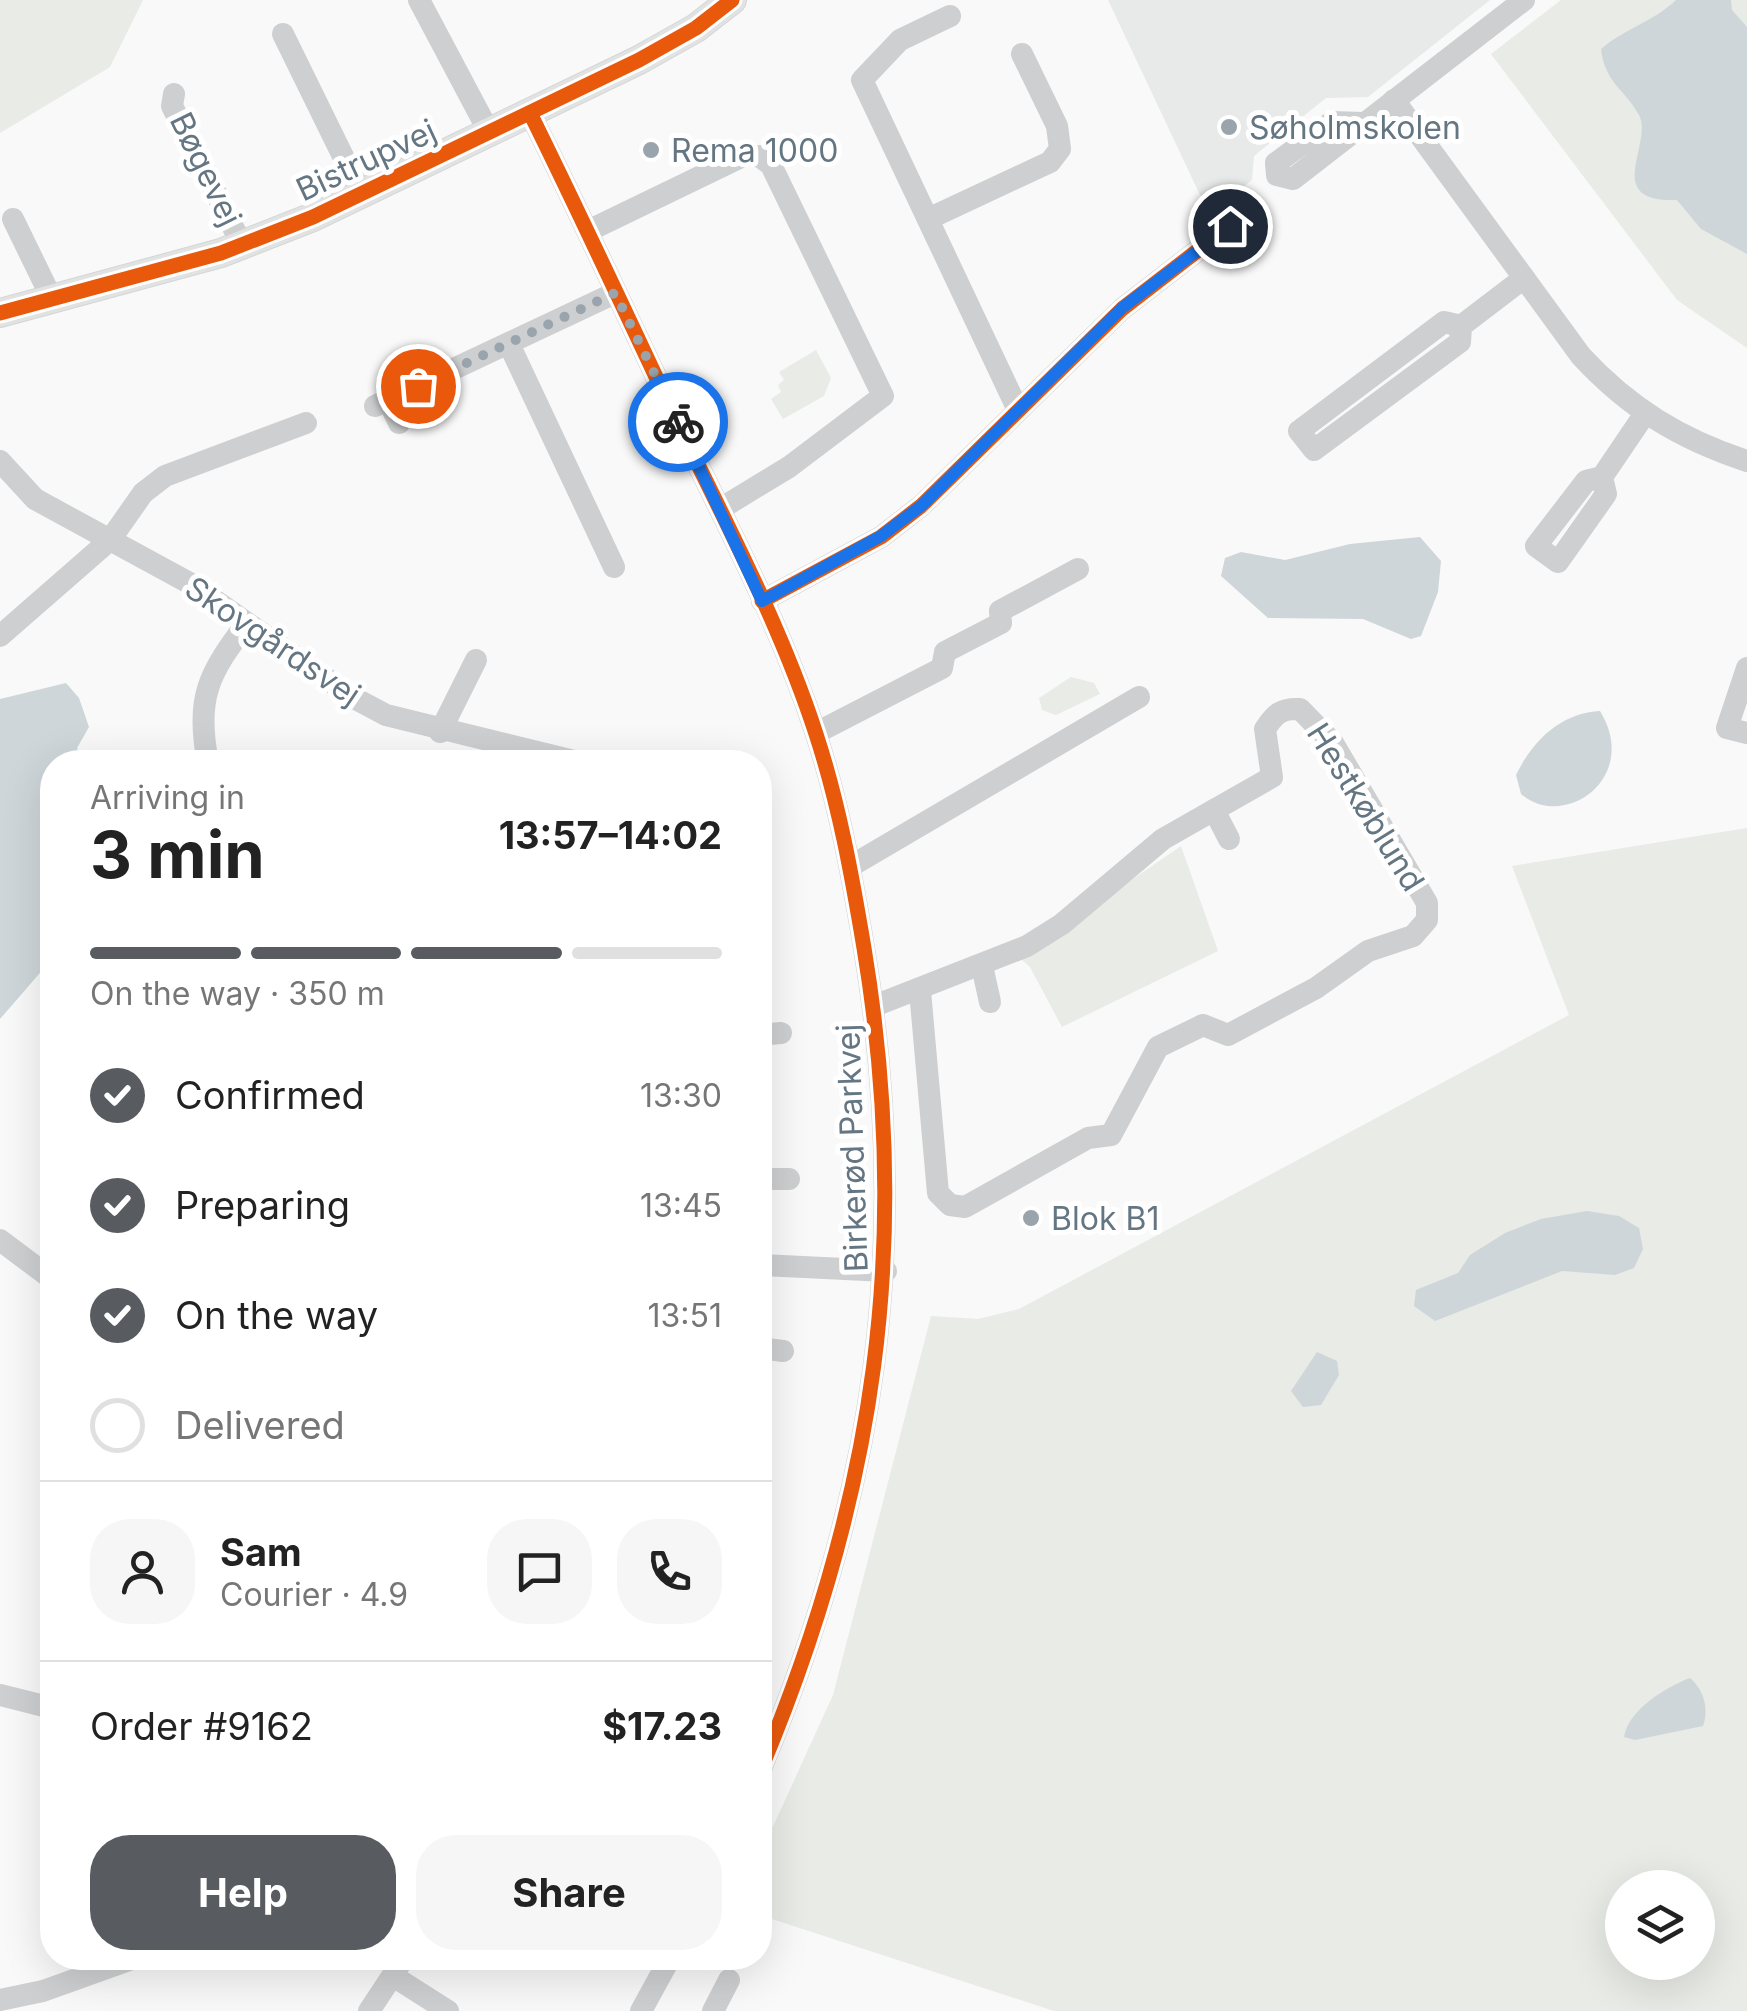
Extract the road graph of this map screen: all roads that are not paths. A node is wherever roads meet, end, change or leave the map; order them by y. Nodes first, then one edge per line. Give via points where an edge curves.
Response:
1 (418, 0) edge
2 (732, 0) edge
3 (1524, 0) edge
4 (950, 16) dead end
5 (283, 34) dead end
6 (1022, 54) dead end
7 (174, 94) dead end
8 (1394, 100) junction
9 (530, 113) junction
10 (1362, 123) dead end
11 (489, 132) junction
12 (361, 193) junction
13 (1245, 214) dead end
14 (928, 218) junction
15 (13, 219) dead end
16 (588, 231) junction
17 (242, 244) junction
18 (1524, 278) junction
19 (615, 293) junction
20 (51, 297) junction
21 (0, 312) edge
22 (1461, 326) junction
23 (509, 344) junction
24 (1018, 410) junction
25 (1644, 415) junction
26 (306, 423) dead end
27 (399, 423) dead end
28 (0, 461) edge
29 (1747, 461) edge
30 (1602, 476) dead end
31 (720, 510) junction
32 (110, 540) junction
33 (614, 567) dead end
34 (1078, 569) dead end
35 (762, 601) junction
36 (247, 623) junction
37 (0, 636) edge
38 (476, 660) dead end
39 (1747, 668) edge
40 (1139, 697) dead end
41 (440, 732) junction
42 (816, 734) junction
43 (1747, 734) edge
44 (206, 750) edge
45 (523, 750) edge
46 (1214, 810) junction
47 (1229, 839) dead end
48 (851, 866) junction
49 (982, 966) junction
50 (920, 991) junction
51 (990, 1002) dead end
52 (874, 1006) junction
53 (772, 1179) edge
54 (789, 1179) dead end
55 (0, 1240) edge
56 (772, 1266) edge
57 (40, 1270) edge
58 (886, 1271) junction
59 (0, 1695) edge
60 (40, 1702) edge
61 (772, 1741) edge
62 (102, 1970) edge
63 (397, 1970) edge
64 (402, 1970) edge
65 (663, 1970) edge
66 (729, 1980) dead end
67 (0, 2000) edge
68 (369, 2011) edge
69 (448, 2011) edge
70 (641, 2011) edge
71 (713, 2011) edge

1 - 11 street
2 - 9 main road, Bistrupvej via 666,46
3 - 8 street
4 - 14 street via 900,40 862,80
5 - 12 street
6 - 14 street via 1057,126 1060,149 1050,162
7 - 17 street, Bøgevej via 172,106
8 - 10 street
8 - 18 street
9 - 11 main road, Bistrupvej
9 - 16 street, Birkerød Parkvej
11 - 12 main road, Bistrupvej
12 - 17 main road, Bistrupvej
13 - 24 street via 1122,308
14 - 24 street
15 - 20 street
16 - 19 street, Birkerød Parkvej
16 - 31 street via 743,156 759,156 771,165 883,396
17 - 20 main road, Bistrupvej
18 - 22 street
18 - 25 street via 1581,356
19 - 23 street
19 - 31 street, Birkerød Parkvej
20 - 21 main road, Bistrupvej
22 - 22 street via 1444,322 1299,431 1314,450 1460,342
23 - 27 street via 381,403
23 - 33 street
24 - 35 street via 894,526
25 - 29 street
25 - 30 street
26 - 32 street via 164,476 143,493
28 - 32 street, Skovgårdsvej via 35,500
31 - 35 street, Birkerød Parkvej
32 - 36 street, Skovgårdsvej
32 - 37 street
34 - 42 street via 1000,611 1001,622 945,652 942,668
35 - 42 street, Birkerød Parkvej
36 - 41 street, Skovgårdsvej via 354,698
36 - 44 street via 211,671
38 - 41 street
39 - 43 street via 1727,728
40 - 48 street
41 - 45 street, Skovgårdsvej
42 - 48 street, Birkerød Parkvej
46 - 47 street
46 - 49 street, Hestkøblund via 1163,838 1062,924
46 - 50 street, Hestkøblund via 1272,777 1264,729 1274,714 1300,709 1333,742 1388,832 1427,903 1427,920 1412,936 1368,951 1228,1035 1203,1025 1158,1047 1111,1135 1088,1138 965,1206 950,1205 938,1193
48 - 52 street, Birkerød Parkvej
49 - 50 street, Hestkøblund
49 - 51 street
50 - 52 street, Hestkøblund
52 - 58 street, Birkerød Parkvej via 884,1107
53 - 54 street
55 - 57 street
56 - 58 street
58 - 61 street, Birkerød Parkvej via 871,1408 846,1527
59 - 60 street
62 - 67 street
63 - 68 street
64 - 69 street
65 - 70 street
66 - 71 street

